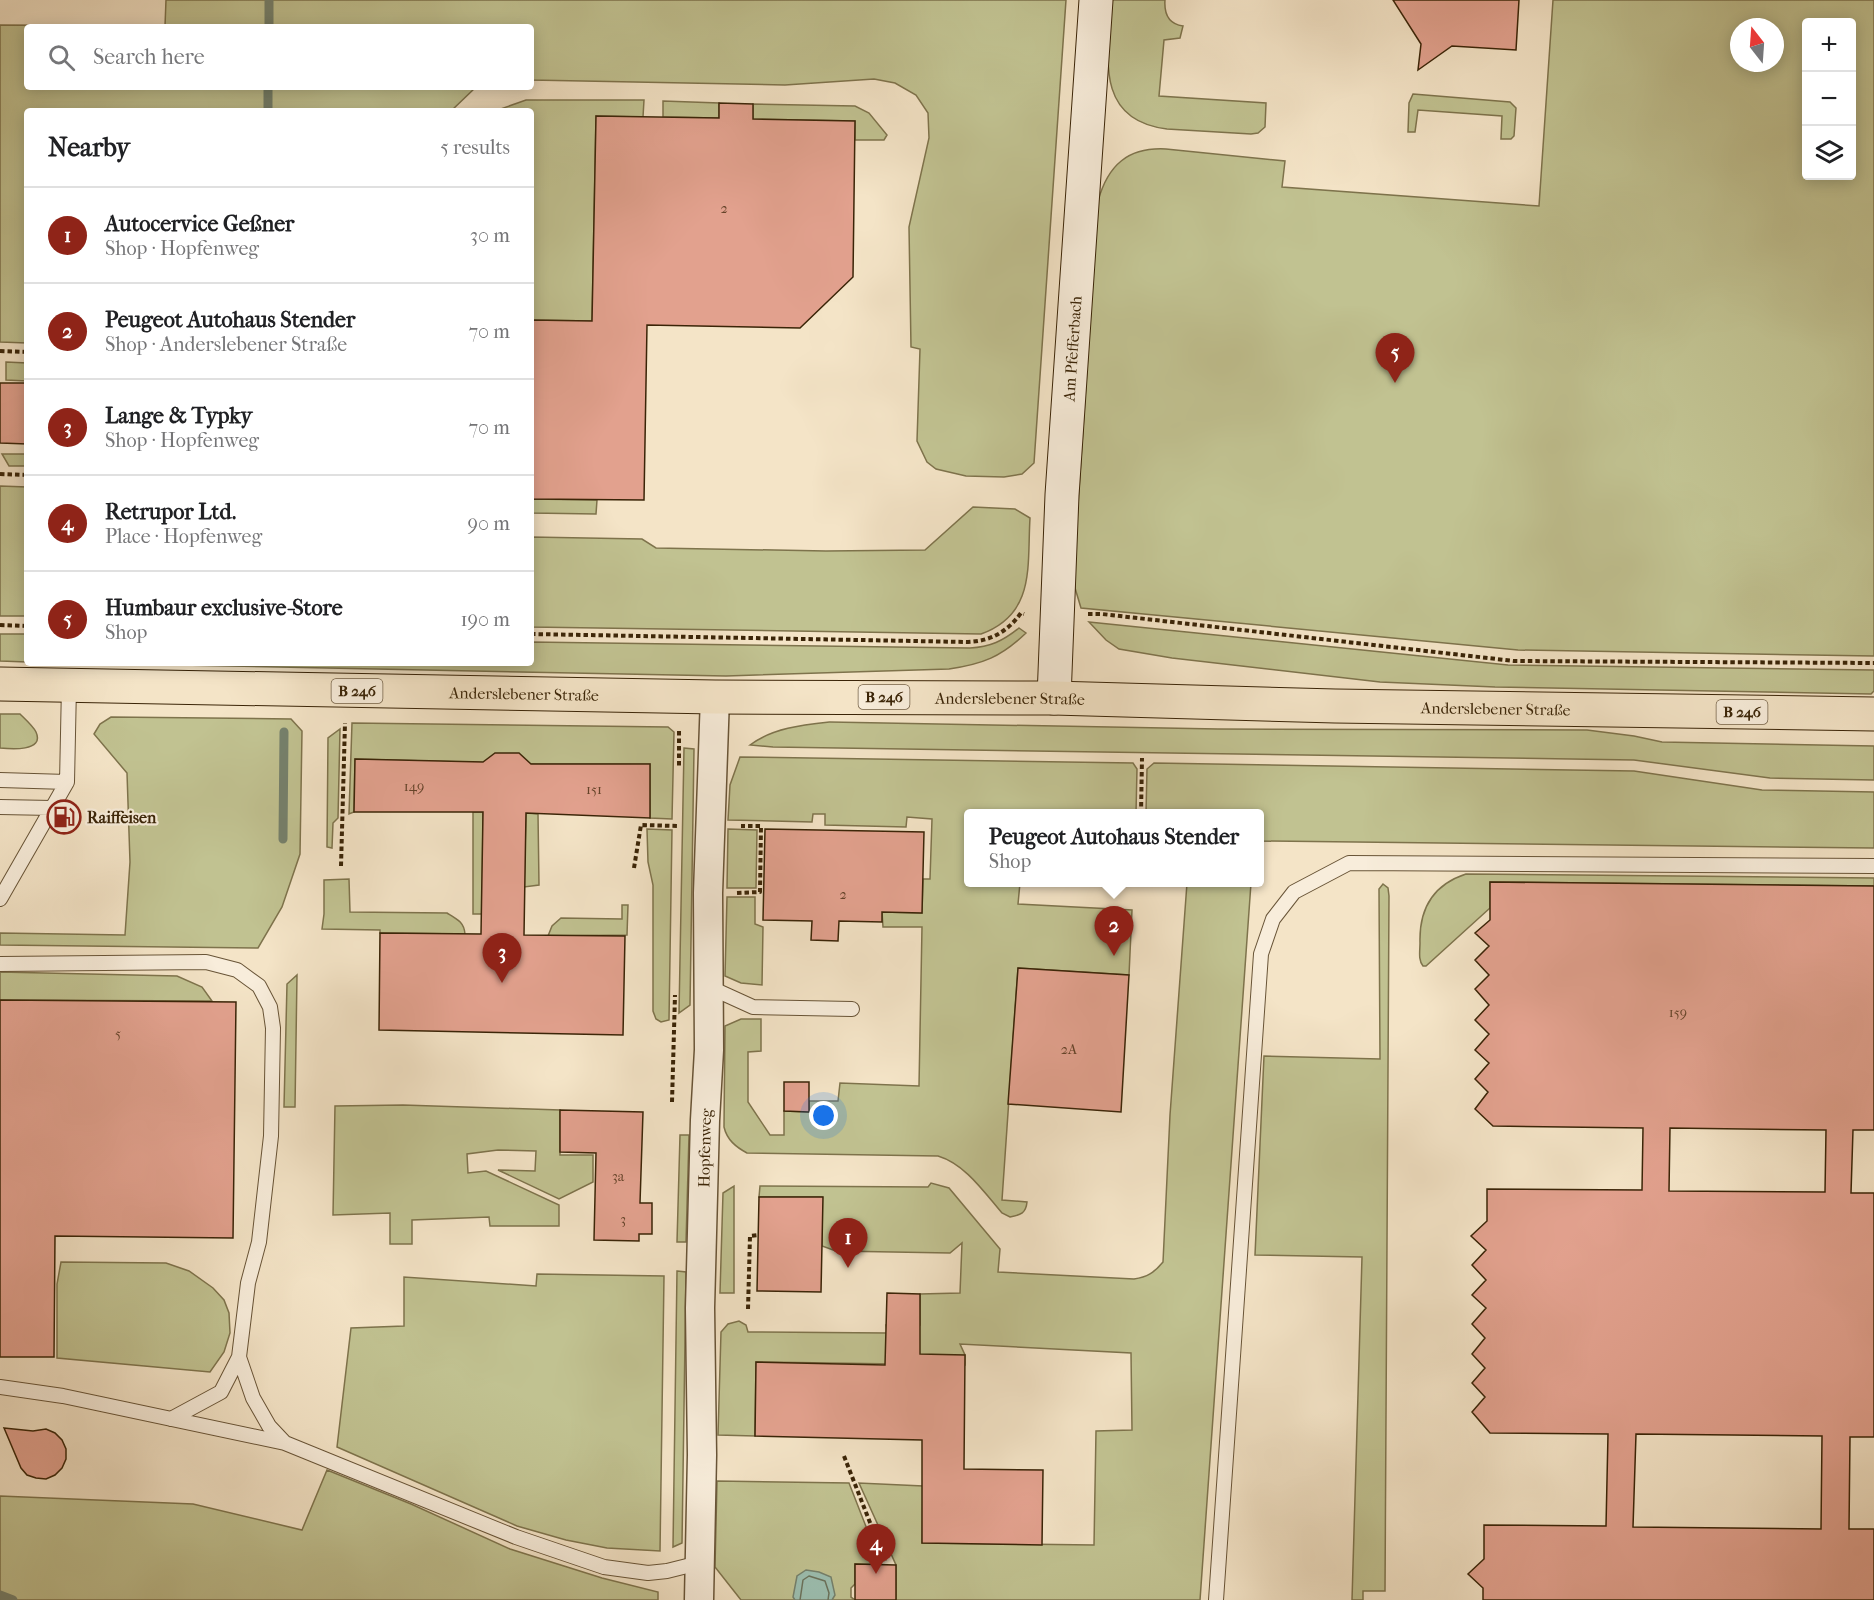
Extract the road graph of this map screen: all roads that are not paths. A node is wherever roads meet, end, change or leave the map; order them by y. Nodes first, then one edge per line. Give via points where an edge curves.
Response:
1 (1096, 0) edge
2 (0, 684) edge
3 (69, 686) junction
4 (715, 697) junction
5 (1054, 698) junction
6 (1874, 714) edge
7 (0, 780) edge
8 (67, 782) junction
9 (0, 807) edge
10 (52, 808) junction
11 (1874, 866) edge
12 (0, 899) edge
13 (0, 964) edge
14 (710, 987) junction
15 (852, 1009) dead end
16 (239, 1357) junction
17 (0, 1387) edge
18 (171, 1419) junction
19 (285, 1443) junction
20 (699, 1563) junction
21 (699, 1600) edge
22 (1216, 1600) edge

1 - 5 street, Am Pfefferbach via 1062,495
2 - 3 main road, Anderslebener Straße / B 246
3 - 4 main road, Anderslebener Straße / B 246
3 - 8 lane
4 - 5 main road, Anderslebener Straße / B 246
4 - 14 street, Hopfenweg via 708,893
5 - 6 main road, Anderslebener Straße / B 246
7 - 8 lane
8 - 10 lane
9 - 10 lane
10 - 12 lane
11 - 22 lane via 1349,863 1294,892 1273,919 1260,954
13 - 16 lane via 206,962 237,970 260,986 270,1007 273,1028 271,1136 259,1242 248,1283
14 - 15 lane via 753,1007
14 - 20 street, Hopfenweg via 700,1308
16 - 18 lane via 221,1392
16 - 19 lane via 253,1398 269,1426
17 - 18 lane
18 - 19 lane
19 - 20 lane via 516,1538 604,1567 648,1573
20 - 21 street, Hopfenweg

